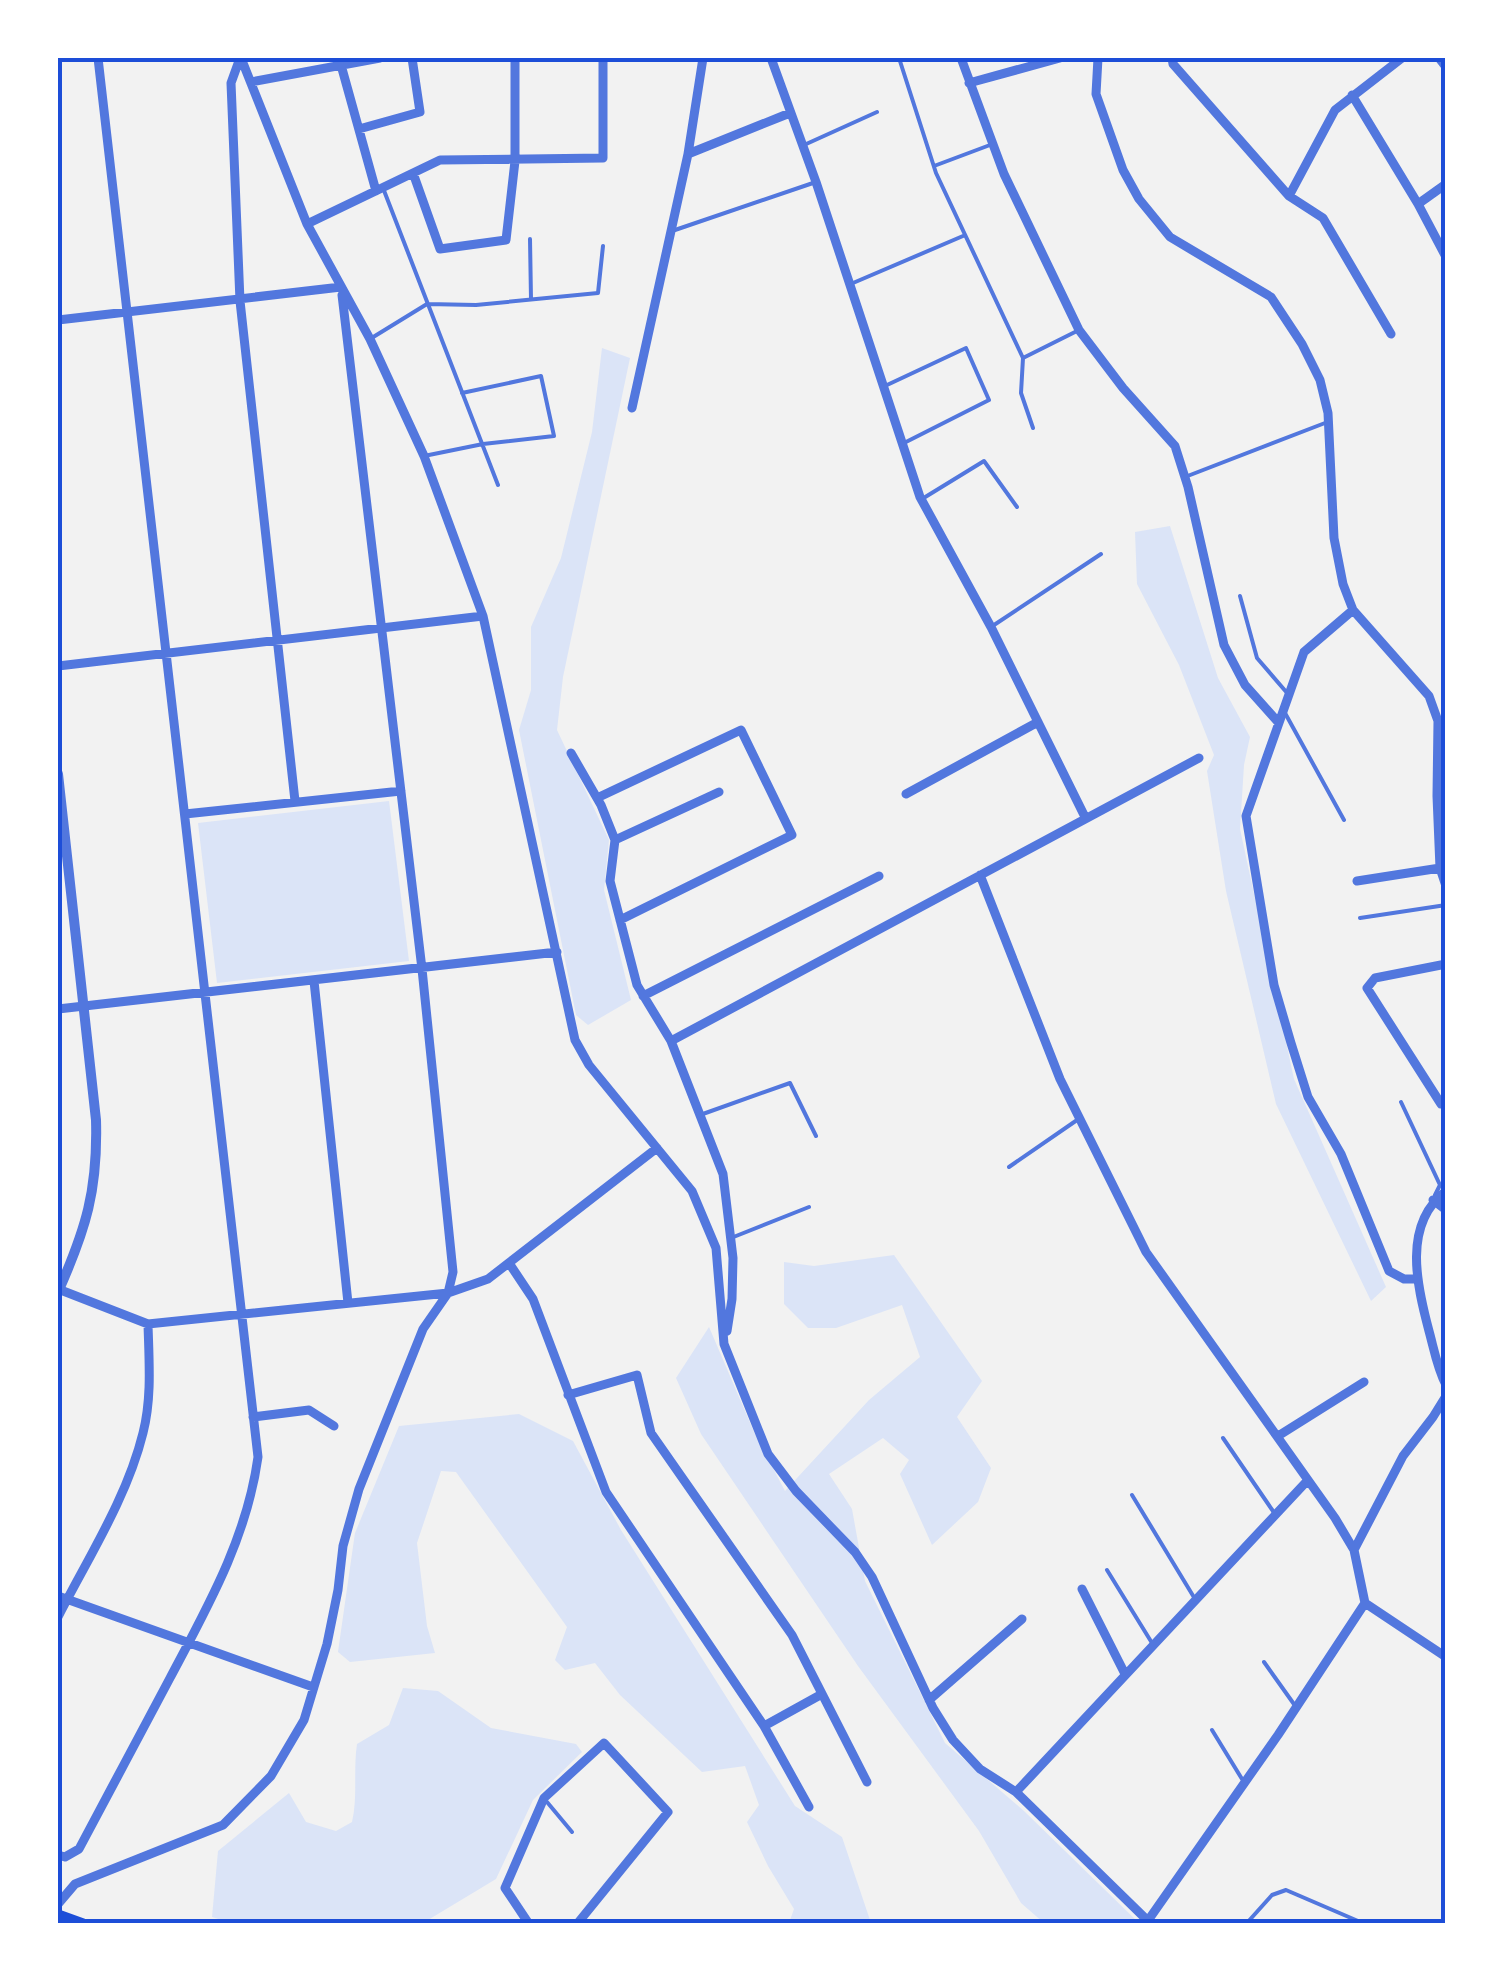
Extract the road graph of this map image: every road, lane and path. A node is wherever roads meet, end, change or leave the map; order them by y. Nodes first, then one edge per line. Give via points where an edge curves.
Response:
1 (98, 58) edge
2 (241, 58) edge
3 (380, 58) edge
4 (412, 58) edge
5 (515, 58) edge
6 (603, 58) edge
7 (704, 58) edge
8 (771, 58) edge
9 (899, 58) edge
10 (961, 58) edge
11 (1060, 58) edge
12 (1098, 58) edge
13 (1172, 58) edge
14 (1402, 58) edge
15 (1439, 58) edge
16 (342, 65) junction
17 (1446, 67) edge
18 (251, 82) junction
19 (969, 83) junction
20 (1352, 95) junction
21 (877, 112) dead end
22 (790, 113) junction
23 (359, 129) junction
24 (992, 144) junction
25 (801, 146) junction
26 (688, 154) junction
27 (515, 161) junction
28 (934, 166) junction
29 (413, 173) junction
30 (816, 182) junction
31 (1446, 184) edge
32 (379, 189) junction
33 (1288, 196) junction
34 (1418, 204) junction
35 (307, 224) junction
36 (671, 232) junction
37 (963, 236) junction
38 (530, 239) dead end
39 (603, 246) dead end
40 (1446, 258) edge
41 (848, 285) junction
42 (342, 287) junction
43 (531, 300) junction
44 (240, 301) junction
45 (427, 304) junction
46 (128, 312) junction
47 (58, 320) edge
48 (1078, 330) junction
49 (1391, 334) dead end
50 (370, 339) junction
51 (1023, 358) junction
52 (883, 387) junction
53 (462, 393) junction
54 (632, 408) dead end
55 (1328, 421) junction
56 (1033, 428) dead end
57 (483, 444) junction
58 (902, 444) junction
59 (424, 456) junction
60 (1185, 477) junction
61 (498, 485) dead end
62 (922, 500) junction
63 (1018, 507) dead end
64 (1102, 554) dead end
65 (1240, 596) dead end
66 (1353, 610) junction
67 (483, 616) junction
68 (991, 627) junction
69 (382, 628) junction
70 (276, 640) junction
71 (166, 653) junction
72 (58, 666) edge
73 (1288, 694) junction
74 (1283, 709) junction
75 (1442, 718) edge
76 (1038, 722) junction
77 (1278, 722) junction
78 (571, 753) dead end
79 (1199, 758) dead end
80 (58, 774) edge
81 (401, 791) junction
82 (720, 792) dead end
83 (906, 794) dead end
84 (597, 798) junction
85 (295, 801) junction
86 (185, 814) junction
87 (1085, 817) junction
88 (1344, 820) dead end
89 (615, 840) junction
90 (1440, 868) junction
91 (980, 875) junction
92 (879, 876) dead end
93 (1357, 881) dead end
94 (1446, 886) edge
95 (1446, 905) edge
96 (1360, 918) dead end
97 (620, 920) junction
98 (557, 952) junction
99 (1446, 964) edge
100 (422, 968) junction
101 (314, 981) junction
102 (207, 992) junction
103 (643, 996) junction
104 (84, 1006) junction
105 (58, 1009) edge
106 (671, 1041) junction
107 (1401, 1102) dead end
108 (1446, 1102) edge
109 (700, 1116) junction
110 (1080, 1118) junction
111 (816, 1136) dead end
112 (657, 1148) junction
113 (1010, 1167) dead end
114 (1446, 1190) edge
115 (1434, 1200) junction
116 (809, 1207) dead end
117 (1446, 1210) edge
118 (732, 1238) junction
119 (509, 1263) junction
120 (1417, 1279) junction
121 (58, 1290) edge
122 (448, 1293) junction
123 (348, 1303) junction
124 (242, 1314) junction
125 (148, 1324) junction
126 (724, 1344) junction
127 (1364, 1382) dead end
128 (1446, 1385) edge
129 (568, 1395) junction
130 (1446, 1396) edge
131 (254, 1418) junction
132 (334, 1426) dead end
133 (1278, 1436) junction
134 (1223, 1438) dead end
135 (1308, 1480) junction
136 (1132, 1495) dead end
137 (1276, 1514) junction
138 (1354, 1550) junction
139 (1107, 1570) dead end
140 (1082, 1589) dead end
141 (62, 1597) edge
142 (1195, 1598) junction
143 (1365, 1603) junction
144 (58, 1617) edge
145 (1022, 1619) dead end
146 (188, 1644) junction
147 (1152, 1644) junction
148 (1446, 1657) edge
149 (1264, 1662) dead end
150 (1125, 1674) junction
151 (313, 1687) junction
152 (822, 1694) junction
153 (929, 1700) junction
154 (1296, 1707) junction
155 (764, 1726) junction
156 (1212, 1730) dead end
157 (867, 1782) dead end
158 (1244, 1783) junction
159 (1016, 1792) junction
160 (544, 1798) junction
161 (809, 1807) dead end
162 (572, 1832) dead end
163 (58, 1855) edge
164 (58, 1904) edge
165 (58, 1915) edge
166 (525, 1922) edge
167 (1147, 1922) edge
168 (83, 1924) edge
169 (577, 1924) edge
170 (1246, 1924) edge
171 (1366, 1924) edge

1 - 46 street
2 - 18 street
2 - 44 street via 232,83
3 - 16 street
4 - 23 street via 420,112
5 - 27 street
6 - 27 street via 603,158
7 - 26 street
8 - 22 street
9 - 28 lane
10 - 19 street
11 - 19 street
12 - 55 street via 1096,94 1139,199 1170,238 1271,297 1320,380
13 - 33 street
14 - 20 street
15 - 17 street
16 - 18 street
16 - 23 street
18 - 35 street
19 - 24 street
20 - 33 street via 1335,110
20 - 34 street
21 - 25 lane
22 - 25 street
22 - 26 street
23 - 32 street
24 - 28 lane
24 - 48 street
25 - 30 street
26 - 36 street
27 - 29 street via 440,160
27 - 29 street via 506,240 440,249
28 - 37 lane
29 - 32 street
30 - 36 lane
30 - 41 street
31 - 34 street
32 - 35 street
32 - 45 lane
33 - 49 street via 1323,218
34 - 40 street
35 - 42 street
36 - 54 street
37 - 41 lane
37 - 51 lane
38 - 43 lane
39 - 43 lane via 598,293
41 - 52 street
42 - 44 street
42 - 50 street
42 - 69 street
43 - 45 lane
44 - 46 street
44 - 70 street
45 - 50 lane
45 - 53 lane
46 - 47 street
46 - 71 street
48 - 51 lane
48 - 60 street via 1174,446
50 - 59 street
51 - 56 lane via 1021,393
52 - 58 street
52 - 58 lane via 966,348 988,400
53 - 57 lane
53 - 57 lane via 541,376 554,436
55 - 60 lane
55 - 66 street via 1334,538
57 - 59 lane
57 - 61 lane
58 - 62 street
59 - 67 street
60 - 77 street via 1224,646
62 - 63 lane via 984,461
62 - 68 street
64 - 68 lane
65 - 73 lane via 1257,658
66 - 73 street via 1304,652
66 - 75 street
67 - 69 street
67 - 98 street
68 - 76 street
69 - 70 street
69 - 81 street
70 - 71 street
70 - 85 street
71 - 72 street
71 - 86 street
73 - 74 street
74 - 77 street
74 - 88 lane
75 - 90 street
76 - 83 street
76 - 87 street
77 - 120 street via 1246,816 1274,985 1308,1096 1341,1154 1389,1271
78 - 84 street
79 - 87 street
80 - 104 street
81 - 85 street
81 - 100 street
82 - 89 street
84 - 89 street
84 - 97 street via 741,730 792,835
85 - 86 street
86 - 102 street
87 - 91 street
89 - 97 street via 610,881
90 - 93 street
90 - 94 street
91 - 106 street
91 - 110 street
92 - 103 street
95 - 96 lane
97 - 103 street
98 - 100 street
98 - 112 street via 575,1040
99 - 108 street via 1375,978 1367,988 1441,1104
100 - 101 street
100 - 122 street via 453,1272
101 - 102 street
101 - 123 street
102 - 104 street
102 - 124 street
103 - 106 street
104 - 105 street
104 - 121 street via 97,1154 84,1231
106 - 109 street
107 - 115 lane via 1440,1185
109 - 111 lane via 790,1083
109 - 118 street via 723,1174
110 - 113 lane
110 - 133 street via 1146,1252
112 - 119 street
112 - 126 street via 692,1191 716,1248
114 - 115 street
115 - 117 street
115 - 120 street via 1416,1242
116 - 118 lane
118 - 126 street
119 - 122 street via 488,1279
119 - 129 street via 533,1299
120 - 128 street
121 - 125 street
122 - 123 street
122 - 151 street via 423,1330 359,1489
123 - 124 street
124 - 125 street
124 - 131 street
125 - 141 street via 150,1390 131,1474
126 - 153 street via 768,1454 872,1577
127 - 133 street
129 - 152 street via 637,1375 651,1434 792,1635
129 - 155 street via 606,1492
130 - 138 street via 1403,1456
131 - 132 street via 309,1410
131 - 146 street via 258,1458 236,1548
133 - 135 street
134 - 137 lane
135 - 137 street
135 - 138 street
136 - 142 lane
137 - 142 street
138 - 143 street
139 - 147 lane
140 - 150 street
141 - 144 street
141 - 146 street
142 - 147 street
143 - 148 street
143 - 154 street
145 - 153 street
146 - 151 street
146 - 163 street via 79,1849
147 - 150 street
149 - 154 lane
150 - 159 street
151 - 164 street via 304,1720 271,1776 223,1825 75,1884
152 - 155 street
152 - 157 street
153 - 159 street via 966,1755
154 - 158 street
155 - 161 street
156 - 158 lane
158 - 167 street
159 - 167 street
160 - 162 lane
160 - 166 street via 505,1888
160 - 169 street via 604,1743 668,1812
165 - 168 main road
170 - 171 lane via 1272,1895 1286,1890

